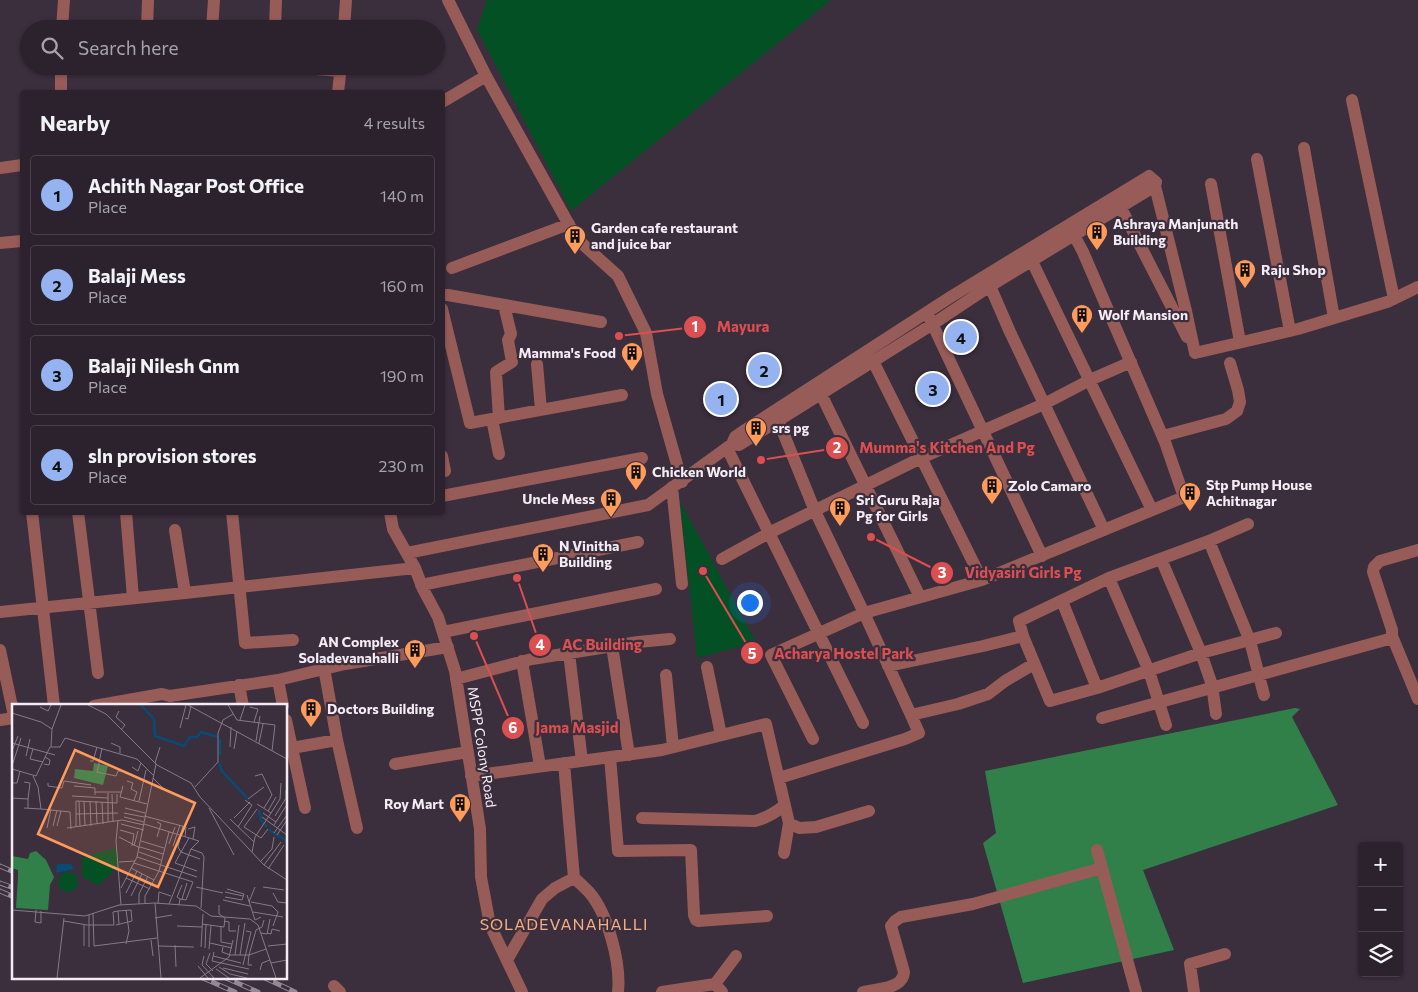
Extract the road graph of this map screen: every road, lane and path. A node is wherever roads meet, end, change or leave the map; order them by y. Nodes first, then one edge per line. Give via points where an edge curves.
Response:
1 (64, 0) edge
2 (148, 0) edge
3 (214, 0) edge
4 (276, 0) edge
5 (346, 0) edge
6 (448, 0) edge
7 (63, 20) edge
8 (147, 20) edge
9 (213, 20) edge
10 (275, 20) edge
11 (345, 20) edge
12 (61, 75) edge
13 (339, 75) edge
14 (486, 76) junction
15 (61, 90) edge
16 (338, 90) edge
17 (445, 100) edge
18 (1352, 100) dead end
19 (1304, 148) dead end
20 (1257, 159) dead end
21 (20, 165) edge
22 (0, 168) edge
23 (1211, 184) dead end
24 (1116, 202) junction
25 (570, 224) junction
26 (1074, 235) junction
27 (20, 241) edge
28 (0, 243) edge
29 (1030, 255) junction
30 (452, 268) dead end
31 (990, 286) junction
32 (1418, 287) edge
33 (445, 295) edge
34 (1394, 299) junction
35 (504, 305) junction
36 (1334, 318) junction
37 (930, 319) junction
38 (445, 321) edge
39 (601, 322) dead end
40 (1290, 331) junction
41 (1240, 342) junction
42 (1195, 353) junction
43 (873, 361) junction
44 (1131, 362) junction
45 (1230, 363) dead end
46 (537, 364) dead end
47 (1090, 380) junction
48 (819, 389) junction
49 (622, 395) dead end
50 (1044, 404) junction
51 (541, 410) junction
52 (495, 418) junction
53 (778, 420) junction
54 (984, 431) junction
55 (1163, 436) junction
56 (729, 446) junction
57 (499, 454) dead end
58 (642, 458) dead end
59 (921, 458) junction
60 (677, 484) junction
61 (866, 485) junction
62 (445, 495) edge
63 (1152, 510) junction
64 (815, 511) junction
65 (32, 515) edge
66 (78, 515) edge
67 (126, 515) edge
68 (232, 515) edge
69 (391, 515) edge
70 (1248, 524) dead end
71 (175, 530) dead end
72 (1104, 530) junction
73 (769, 534) junction
74 (1209, 541) junction
75 (638, 542) dead end
76 (1417, 552) edge
77 (407, 553) junction
78 (1042, 556) junction
79 (722, 559) dead end
80 (1161, 560) junction
81 (415, 568) junction
82 (1109, 578) junction
83 (982, 580) junction
84 (421, 584) junction
85 (682, 584) dead end
86 (239, 588) junction
87 (656, 589) dead end
88 (185, 593) junction
89 (920, 597) junction
90 (133, 598) junction
91 (1062, 601) junction
92 (89, 603) junction
93 (44, 608) junction
94 (0, 612) edge
95 (864, 613) junction
96 (443, 632) junction
97 (818, 633) junction
98 (1276, 633) dead end
99 (1022, 636) junction
100 (1392, 636) junction
101 (670, 639) dead end
102 (293, 640) dead end
103 (1250, 641) junction
104 (612, 646) junction
105 (448, 647) junction
106 (0, 650) edge
107 (569, 653) junction
108 (1201, 653) junction
109 (522, 661) junction
110 (1034, 664) junction
111 (888, 666) junction
112 (707, 667) dead end
113 (324, 668) junction
114 (1149, 671) junction
115 (98, 672) dead end
116 (666, 675) dead end
117 (1259, 675) junction
118 (456, 679) junction
119 (278, 680) junction
120 (239, 685) junction
121 (1213, 687) junction
122 (1097, 688) junction
123 (1264, 695) dead end
124 (1418, 699) edge
125 (1159, 702) junction
126 (54, 704) edge
127 (105, 704) edge
128 (243, 704) edge
129 (283, 704) edge
130 (12, 707) edge
131 (1216, 714) dead end
132 (911, 715) junction
133 (1102, 718) dead end
134 (864, 723) dead end
135 (1166, 726) dead end
136 (721, 735) junction
137 (813, 739) dead end
138 (337, 740) junction
139 (673, 747) junction
140 (289, 749) edge
141 (468, 752) junction
142 (629, 755) junction
143 (610, 757) junction
144 (582, 761) junction
145 (564, 763) junction
146 (395, 764) dead end
147 (540, 766) junction
148 (471, 776) junction
149 (779, 778) junction
150 (785, 805) junction
151 (305, 808) dead end
152 (869, 811) dead end
153 (642, 818) dead end
154 (789, 824) junction
155 (357, 828) dead end
156 (1097, 850) dead end
157 (784, 853) dead end
158 (1102, 868) junction
159 (574, 878) junction
160 (768, 916) dead end
161 (1226, 954) dead end
162 (736, 956) dead end
163 (507, 960) junction
164 (904, 978) junction
165 (718, 988) edge
166 (522, 992) edge
167 (618, 992) edge
168 (662, 992) edge
169 (863, 992) edge
170 (908, 992) edge
171 (1136, 992) edge
172 (1194, 992) edge

1 - 7 street
2 - 8 street
3 - 9 street
4 - 10 street
5 - 11 street
6 - 14 street
12 - 15 street
13 - 16 street
14 - 17 street
14 - 25 street
18 - 34 street
19 - 36 street
20 - 40 street
21 - 22 street
23 - 41 street
24 - 26 street
24 - 29 street
24 - 42 street
24 - 42 street via 1155,186
25 - 30 street
25 - 60 street via 577,239 618,276 646,333
26 - 29 street
26 - 44 street
27 - 28 street
29 - 31 street
29 - 37 street
29 - 47 street
31 - 37 street
31 - 50 street
32 - 34 street
33 - 35 street
34 - 36 street
35 - 39 street
35 - 52 street via 511,334 508,340 512,362 496,372
36 - 40 street
37 - 43 street
37 - 48 street
37 - 54 street
38 - 52 street via 470,423
40 - 41 street
41 - 42 street
43 - 48 street
43 - 59 street
44 - 47 street
44 - 55 street
45 - 55 street via 1240,402 1237,410 1226,419
46 - 51 street
47 - 50 street
47 - 63 street
48 - 53 street
48 - 56 street via 735,437
48 - 61 street
49 - 51 street
50 - 54 street
50 - 72 street
51 - 52 street
52 - 57 street
53 - 56 street via 739,445
53 - 64 street
54 - 59 street
54 - 78 street
55 - 63 street via 1184,497
56 - 60 street
56 - 73 street
58 - 62 street
59 - 61 street
59 - 83 street
60 - 77 street via 648,505
60 - 85 street
61 - 64 street
61 - 89 street
63 - 72 street
64 - 73 street
64 - 95 street
65 - 93 street
66 - 92 street
67 - 90 street
68 - 86 street
69 - 77 street, MSPP Colony Road via 393,528
70 - 74 street
71 - 88 street
72 - 78 street
73 - 79 street
73 - 97 street
74 - 80 street
74 - 103 street
75 - 84 street
76 - 100 street via 1380,561 1374,567
77 - 81 street, MSPP Colony Road
78 - 83 street
80 - 82 street
80 - 108 street
81 - 84 street, MSPP Colony Road
81 - 86 street
82 - 91 street
82 - 114 street
83 - 89 street
84 - 96 street, MSPP Colony Road
86 - 88 street
86 - 102 street via 245,643
87 - 96 street
88 - 90 street
89 - 95 street
90 - 92 street
91 - 99 street via 1019,620
91 - 122 street
92 - 93 street
92 - 115 street
93 - 94 street
93 - 126 street
95 - 97 street
95 - 111 street
96 - 105 street, MSPP Colony Road
97 - 134 street
97 - 137 street via 771,655
98 - 103 street
99 - 110 street
99 - 111 street
100 - 117 street via 1388,640
100 - 124 street
101 - 104 street
103 - 108 street
103 - 117 street
104 - 107 street
104 - 142 street
105 - 113 street
105 - 118 street, MSPP Colony Road
106 - 130 street
107 - 109 street
107 - 144 street
108 - 114 street
108 - 121 street
109 - 118 street
109 - 147 street
110 - 122 street via 1050,701
110 - 132 street via 988,694
111 - 132 street
112 - 136 street
113 - 119 street
113 - 138 street
114 - 122 street
114 - 125 street
116 - 139 street
117 - 121 street
117 - 123 street
118 - 141 street, MSPP Colony Road
119 - 120 street
119 - 129 street
120 - 127 street
120 - 128 street
121 - 125 street
121 - 131 street
125 - 133 street
125 - 135 street
132 - 149 street via 919,733
136 - 139 street
136 - 149 street via 766,724
138 - 140 street
138 - 155 street
139 - 142 street
140 - 151 street
141 - 146 street
141 - 148 street, MSPP Colony Road
142 - 143 street
143 - 144 street
143 - 160 street via 618,851 691,850 694,915 698,921
144 - 145 street
145 - 147 street
145 - 159 street
147 - 148 street
148 - 163 street, MSPP Colony Road via 480,829 481,877 490,925
149 - 150 street
150 - 153 street via 773,815 755,821
150 - 154 street
152 - 154 street via 816,827 799,828
154 - 157 street
156 - 158 street
158 - 164 street via 972,904 901,917 891,926
158 - 171 street
159 - 163 street via 542,899
159 - 167 street via 590,893 608,926 618,970
161 - 172 street via 1190,964
162 - 165 street
163 - 166 street, MSPP Colony Road
164 - 169 street via 895,985
164 - 170 street
165 - 168 street

